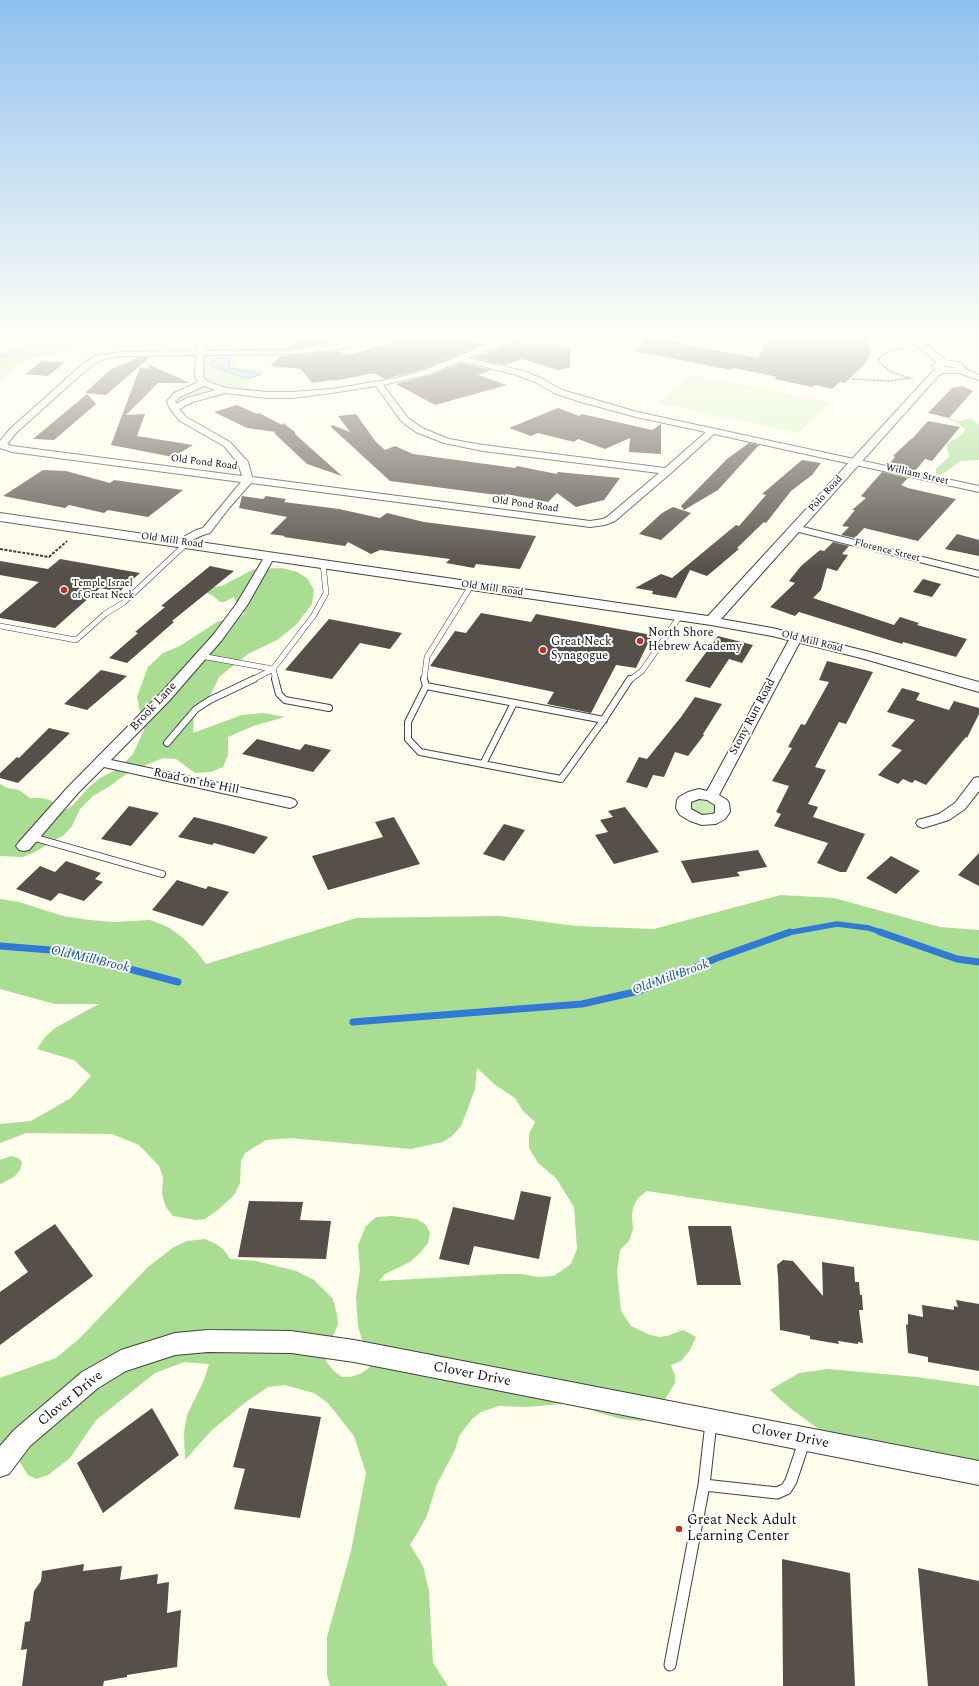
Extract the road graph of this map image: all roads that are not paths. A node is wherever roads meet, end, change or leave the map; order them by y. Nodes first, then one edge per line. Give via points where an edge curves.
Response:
1 (33, 413) edge
2 (177, 413) edge
3 (400, 413) edge
4 (631, 413) edge
5 (900, 413) edge
6 (713, 430) junction
7 (855, 462) junction
8 (668, 471) junction
9 (248, 480) junction
10 (979, 489) edge
11 (0, 517) edge
12 (795, 528) junction
13 (206, 531) junction
14 (185, 543) junction
15 (205, 546) junction
16 (270, 556) junction
17 (323, 564) junction
18 (979, 574) edge
19 (471, 586) junction
20 (680, 616) junction
21 (711, 621) junction
22 (0, 626) edge
23 (796, 638) junction
24 (201, 656) junction
25 (272, 669) junction
26 (426, 686) junction
27 (979, 686) edge
28 (514, 703) junction
29 (329, 708) dead end
30 (604, 720) junction
31 (167, 743) dead end
32 (102, 762) junction
33 (483, 764) junction
34 (979, 780) edge
35 (711, 796) dead end
36 (290, 803) dead end
37 (923, 823) dead end
38 (28, 842) joint
39 (162, 874) dead end
40 (711, 1422) junction
41 (805, 1440) junction
42 (0, 1465) edge
43 (979, 1473) edge
44 (704, 1485) junction
45 (670, 1665) dead end

1 - 9 street, Old Pond Road via 13,431 2,444 4,447
2 - 9 street via 183,419 227,444 243,462
3 - 8 street via 419,430 447,441 483,448
4 - 6 street, William Street
5 - 7 street, Polo Road
6 - 7 street, William Street
6 - 8 street, Old Pond Road
7 - 10 street, William Street
7 - 12 street, Polo Road
8 - 9 street, Old Pond Road via 611,518 605,522 590,524
9 - 13 street
11 - 14 street, Old Mill Road
12 - 18 street, Florence Street
12 - 21 street, Polo Road
13 - 14 street via 200,532
13 - 15 street via 209,534
14 - 15 street, Old Mill Road
14 - 22 lane via 124,603 106,614 76,640
15 - 16 street, Old Mill Road
16 - 17 street, Old Mill Road
16 - 24 street, Brook Lane via 242,604
17 - 19 street, Old Mill Road
17 - 25 lane via 326,593 314,615
19 - 20 street, Old Mill Road
19 - 26 lane via 427,657 424,678
20 - 21 street, Old Mill Road
20 - 30 lane via 642,672 631,678
21 - 23 street, Old Mill Road
23 - 27 street, Old Mill Road
23 - 35 street, Stony Run Road
24 - 25 lane
24 - 32 street, Brook Lane
25 - 29 lane via 279,694 285,700
25 - 31 lane via 200,706
26 - 28 lane
26 - 33 lane via 408,722 408,740 420,752
28 - 30 lane
28 - 33 lane
30 - 33 lane via 561,779
32 - 36 street, Road on the Hill
32 - 38 street, Brook Lane via 73,790
34 - 37 street via 960,806 944,817
38 - 39 lane
40 - 41 street, Clover Drive
40 - 42 street, Clover Drive via 354,1351 291,1342 208,1341 175,1344 121,1362 90,1380 22,1438
40 - 44 lane
41 - 43 street, Clover Drive
41 - 44 lane via 791,1481 786,1489 777,1494
44 - 45 lane

